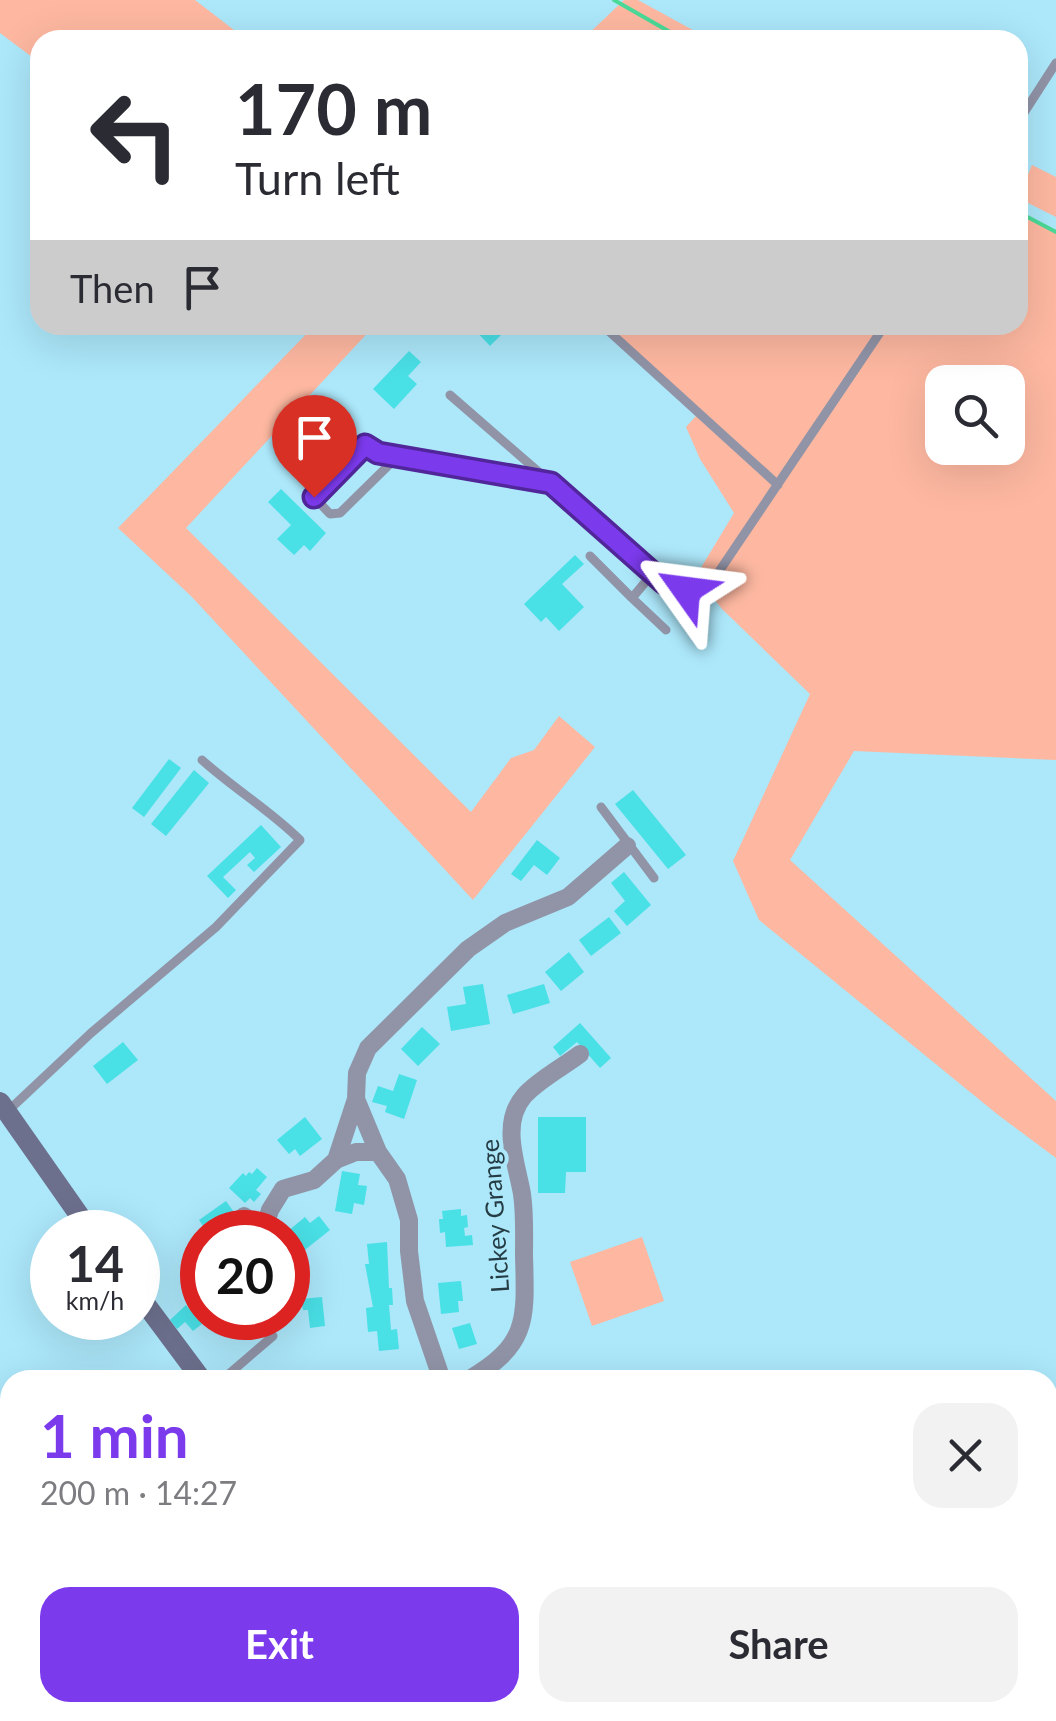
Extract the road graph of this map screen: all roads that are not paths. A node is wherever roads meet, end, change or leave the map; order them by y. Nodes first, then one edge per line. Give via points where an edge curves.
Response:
1 (1056, 63) edge
2 (1028, 106) edge
3 (613, 335) edge
4 (878, 335) edge
5 (450, 395) dead end
6 (398, 456) junction
7 (551, 483) junction
8 (778, 485) junction
9 (590, 556) dead end
10 (653, 573) junction
11 (632, 598) junction
12 (666, 630) dead end
13 (202, 760) dead end
14 (600, 808) dead end
15 (627, 846) junction
16 (654, 878) dead end
17 (580, 1054) dead end
18 (356, 1099) junction
19 (3, 1107) edge
20 (378, 1152) junction
21 (336, 1160) junction
22 (76, 1210) edge
23 (270, 1210) edge
24 (160, 1324) edge
25 (268, 1340) edge
26 (195, 1370) edge
27 (234, 1370) edge
28 (439, 1370) edge
29 (485, 1370) edge

1 - 2 lane
3 - 8 lane
4 - 8 lane
5 - 7 lane
6 - 6 lane via 365,445 314,497 330,514 340,513
6 - 7 lane
7 - 10 lane
8 - 10 lane via 718,573 686,590
9 - 11 lane
10 - 11 lane
11 - 12 lane
13 - 19 lane via 300,840 216,926
14 - 15 lane
15 - 16 lane
15 - 18 street via 568,898 505,923 468,949 368,1048
17 - 29 street, Lickey Grange via 523,1097 514,1117 525,1312 518,1336
18 - 20 street
18 - 21 street
19 - 22 main road
20 - 21 street
20 - 28 street via 397,1179 409,1220 415,1300
21 - 23 street via 314,1180 284,1188
24 - 26 main road
25 - 27 lane

